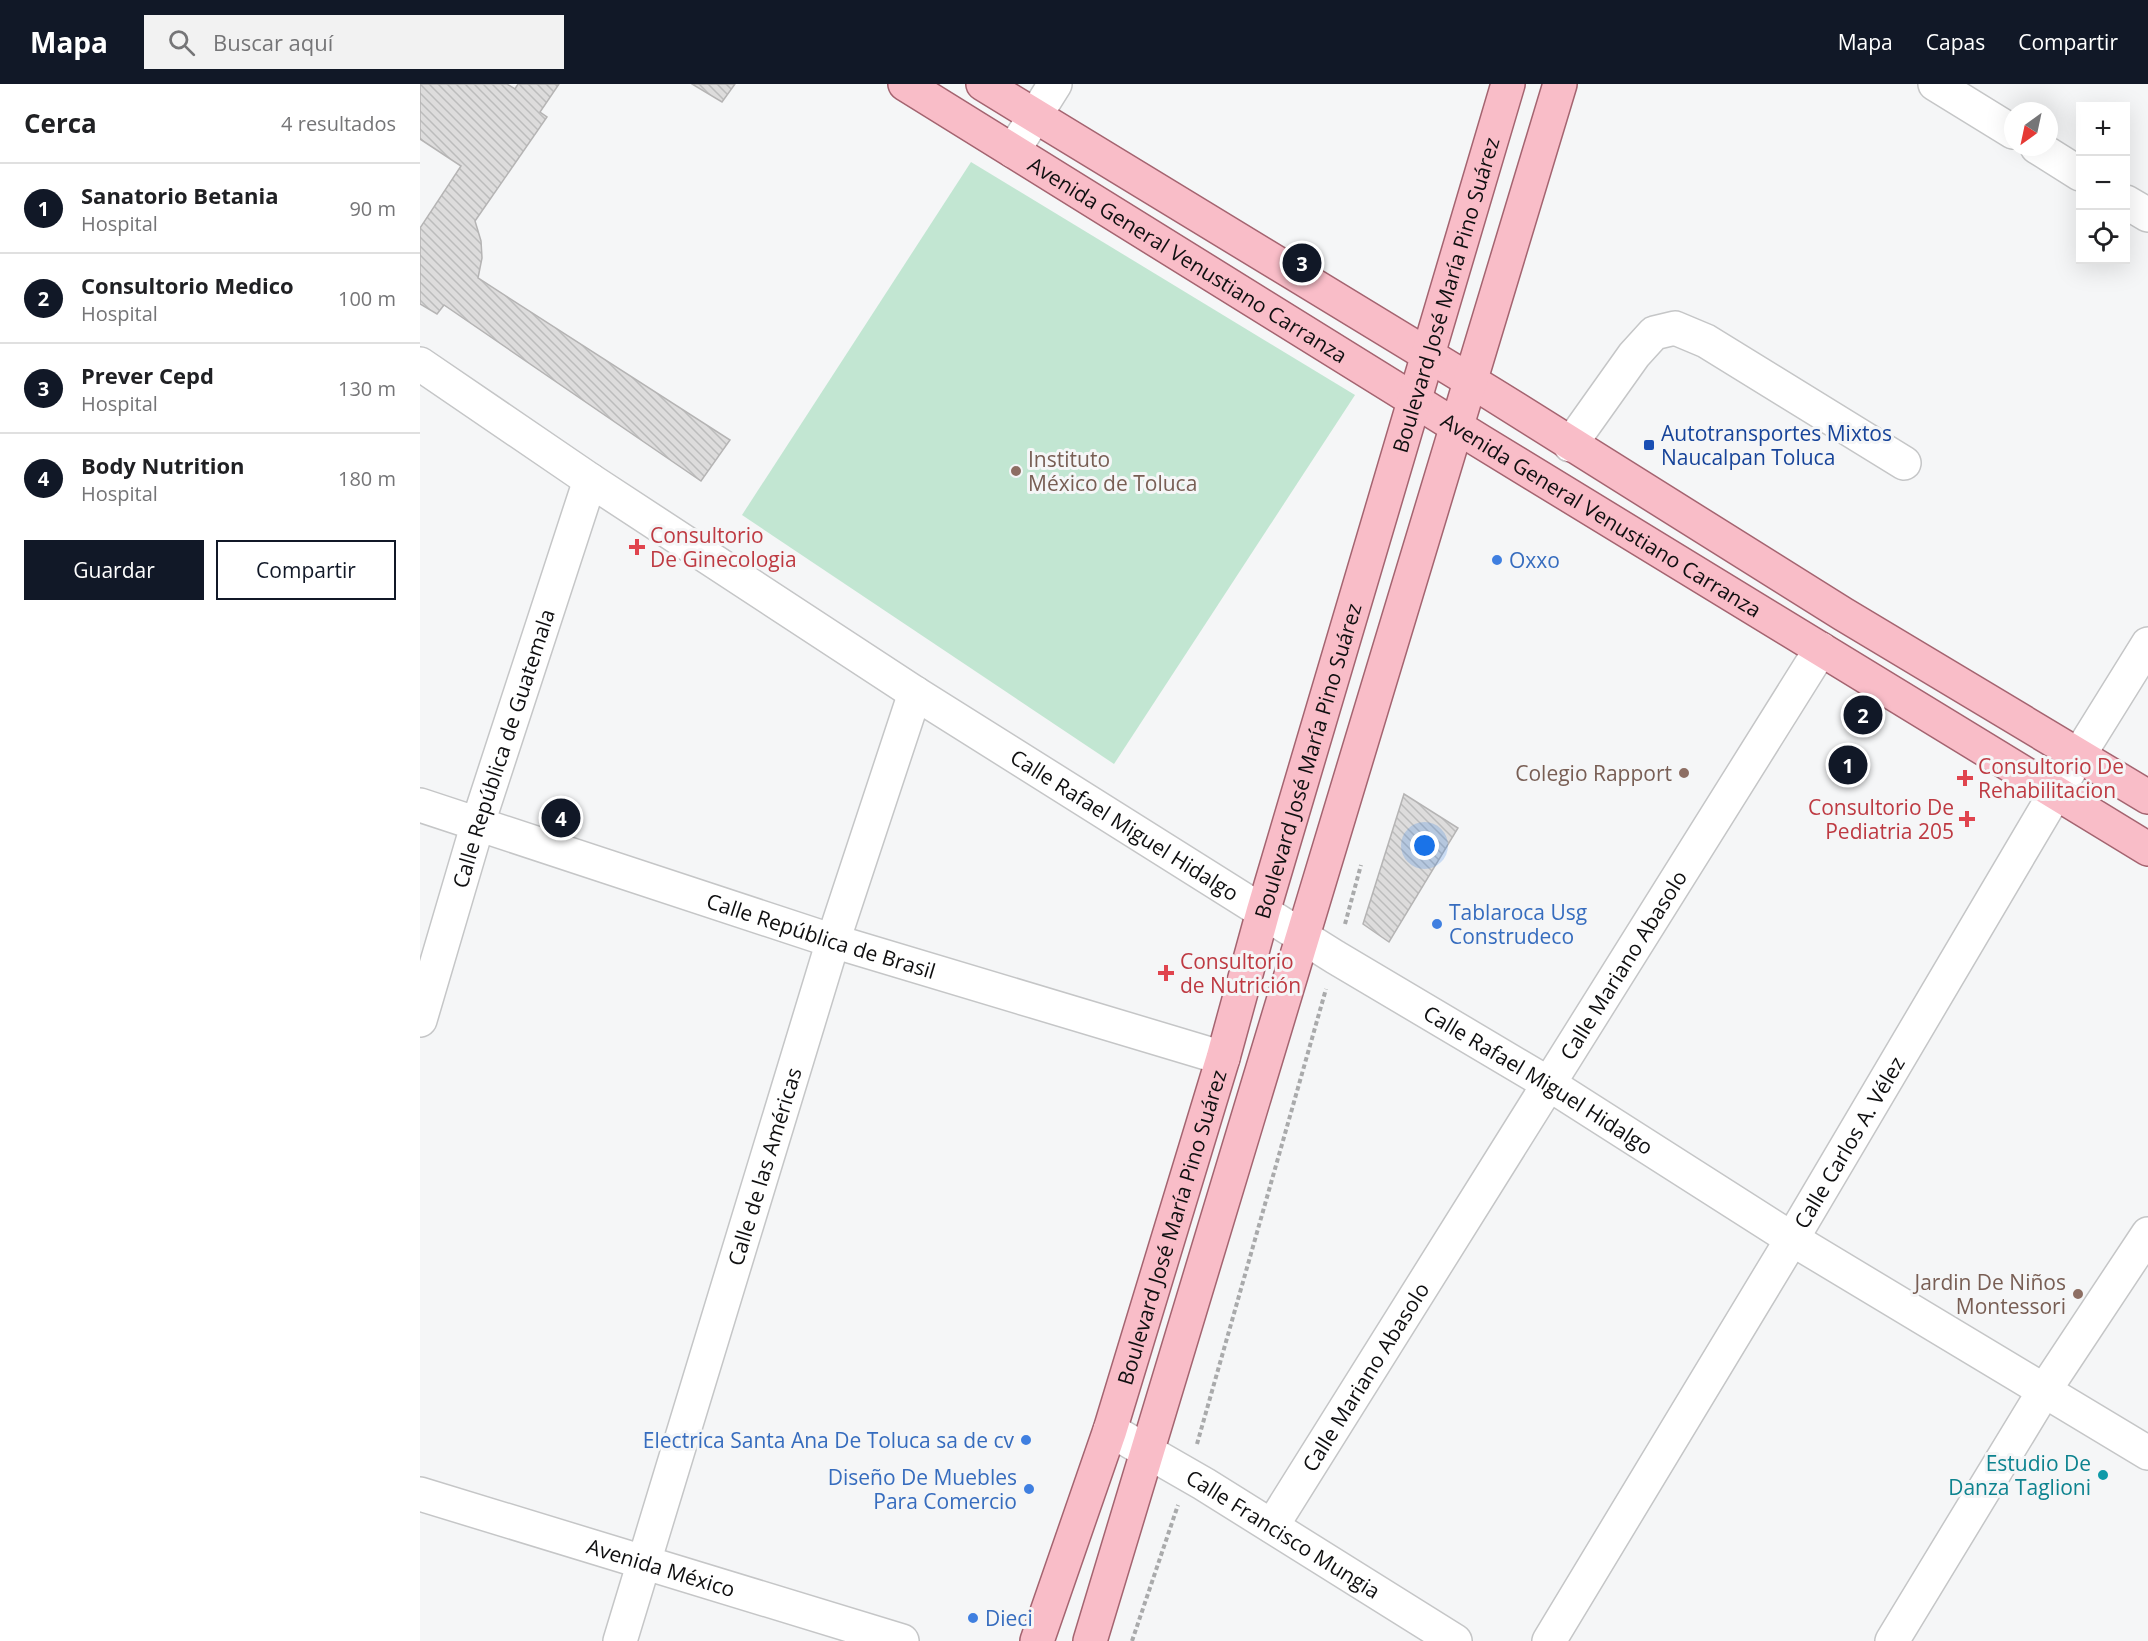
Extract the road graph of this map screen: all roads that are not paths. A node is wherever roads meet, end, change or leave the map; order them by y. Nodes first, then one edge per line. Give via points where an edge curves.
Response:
1 (905, 84) edge
2 (983, 84) edge
3 (1055, 84) edge
4 (1508, 84) edge
5 (1560, 84) edge
6 (1935, 84) edge
7 (1036, 116) junction
8 (2004, 126) edge
9 (1013, 151) junction
10 (2051, 156) edge
11 (2076, 171) edge
12 (2130, 204) edge
13 (2148, 215) edge
14 (1428, 356) junction
15 (420, 364) edge
16 (1470, 382) junction
17 (1415, 401) junction
18 (1456, 426) junction
19 (1570, 445) junction
20 (1905, 463) dead end
21 (590, 480) junction
22 (2148, 644) edge
23 (1821, 650) junction
24 (915, 693) junction
25 (2078, 754) junction
26 (2056, 792) junction
27 (2148, 797) edge
28 (420, 805) edge
29 (478, 823) junction
30 (2148, 849) edge
31 (1263, 912) junction
32 (1302, 937) junction
33 (833, 941) junction
34 (420, 1020) edge
35 (1223, 1058) junction
36 (1549, 1084) junction
37 (2148, 1234) edge
38 (1792, 1239) junction
39 (2044, 1391) junction
40 (1110, 1430) junction
41 (1147, 1449) junction
42 (2148, 1453) edge
43 (420, 1494) edge
44 (1272, 1526) junction
45 (645, 1560) junction
46 (620, 1641) edge
47 (902, 1641) edge
48 (1036, 1641) edge
49 (1090, 1641) edge
50 (1455, 1641) edge
51 (1549, 1641) edge
52 (1892, 1641) edge

1 - 9 main road, Avenida General Venustiano Carranza
2 - 7 main road, Avenida General Venustiano Carranza
3 - 7 street
4 - 14 main road, Boulevard José María Pino Suárez
5 - 16 main road, Boulevard José María Pino Suárez
6 - 8 street
7 - 9 street
7 - 14 main road, Avenida General Venustiano Carranza
9 - 17 main road, Avenida General Venustiano Carranza
10 - 11 street
12 - 13 street
14 - 16 main road, Avenida General Venustiano Carranza
14 - 17 main road, Boulevard José María Pino Suárez
15 - 21 street, Calle Rafael Miguel Hidalgo
16 - 18 main road, Boulevard José María Pino Suárez
16 - 19 main road, Avenida General Venustiano Carranza
17 - 18 main road, Avenida General Venustiano Carranza
17 - 31 main road, Boulevard José María Pino Suárez
18 - 23 main road, Avenida General Venustiano Carranza
18 - 32 main road, Boulevard José María Pino Suárez
19 - 20 street via 1634,355 1654,333 1675,328 1706,341
19 - 25 main road, Avenida General Venustiano Carranza
21 - 24 street, Calle Rafael Miguel Hidalgo
21 - 29 street, Calle República de Guatemala
22 - 25 street, Calle Carlos A. Vélez
23 - 26 main road, Avenida General Venustiano Carranza
23 - 36 street, Calle Mariano Abasolo
24 - 31 street, Calle Rafael Miguel Hidalgo
24 - 33 street, Calle de las Américas
25 - 26 street, Calle Carlos A. Vélez
25 - 27 main road, Avenida General Venustiano Carranza
26 - 30 main road, Avenida General Venustiano Carranza
26 - 38 street, Calle Carlos A. Vélez
28 - 29 street, Calle República de Brasil
29 - 33 street, Calle República de Brasil
29 - 34 street, Calle República de Guatemala
31 - 32 street, Calle Rafael Miguel Hidalgo
31 - 35 main road, Boulevard José María Pino Suárez
32 - 36 street, Calle Rafael Miguel Hidalgo
32 - 41 main road, Boulevard José María Pino Suárez
33 - 35 street, Calle República de Brasil
33 - 45 street, Calle de las Américas
35 - 40 main road, Boulevard José María Pino Suárez
36 - 38 street, Calle Rafael Miguel Hidalgo
36 - 44 street, Calle Mariano Abasolo
37 - 39 street
38 - 39 street, Calle Rafael Miguel Hidalgo
38 - 51 street, Calle Carlos A. Vélez
39 - 42 street, Calle Rafael Miguel Hidalgo
39 - 52 street
40 - 41 street, Calle Francisco Mungia
40 - 48 main road, Boulevard José María Pino Suárez
41 - 44 street, Calle Francisco Mungia
41 - 49 main road, Boulevard José María Pino Suárez
43 - 45 street, Avenida México
44 - 50 street, Calle Francisco Mungia
45 - 46 street, Calle de las Américas
45 - 47 street, Avenida México

